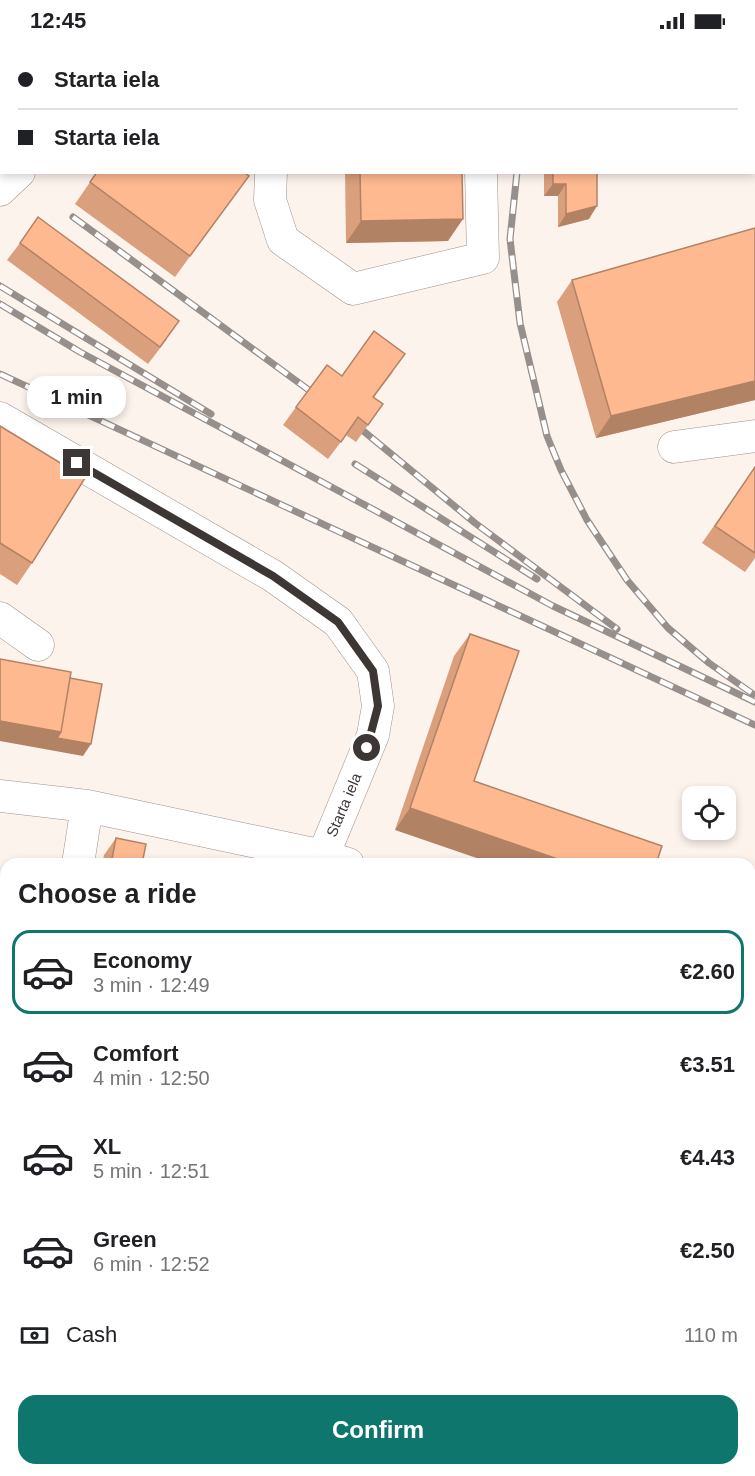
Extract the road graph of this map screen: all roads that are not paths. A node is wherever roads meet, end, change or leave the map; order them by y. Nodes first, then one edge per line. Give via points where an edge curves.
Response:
1 (17, 174) edge
2 (271, 174) edge
3 (481, 174) edge
4 (0, 190) edge
5 (0, 418) edge
6 (755, 436) edge
7 (674, 447) dead end
8 (0, 618) edge
9 (38, 645) dead end
10 (0, 796) edge
11 (87, 806) junction
12 (250, 852) edge
13 (79, 858) edge
14 (314, 858) edge
15 (337, 858) edge

1 - 4 street
2 - 3 street via 270,200 283,240 352,289 483,258
5 - 15 street, Starta iela via 273,576 338,622 373,671 378,706
6 - 7 street
8 - 9 street
10 - 11 street, Starta iela
11 - 12 street, Starta iela
11 - 13 street
12 - 14 street, Starta iela

